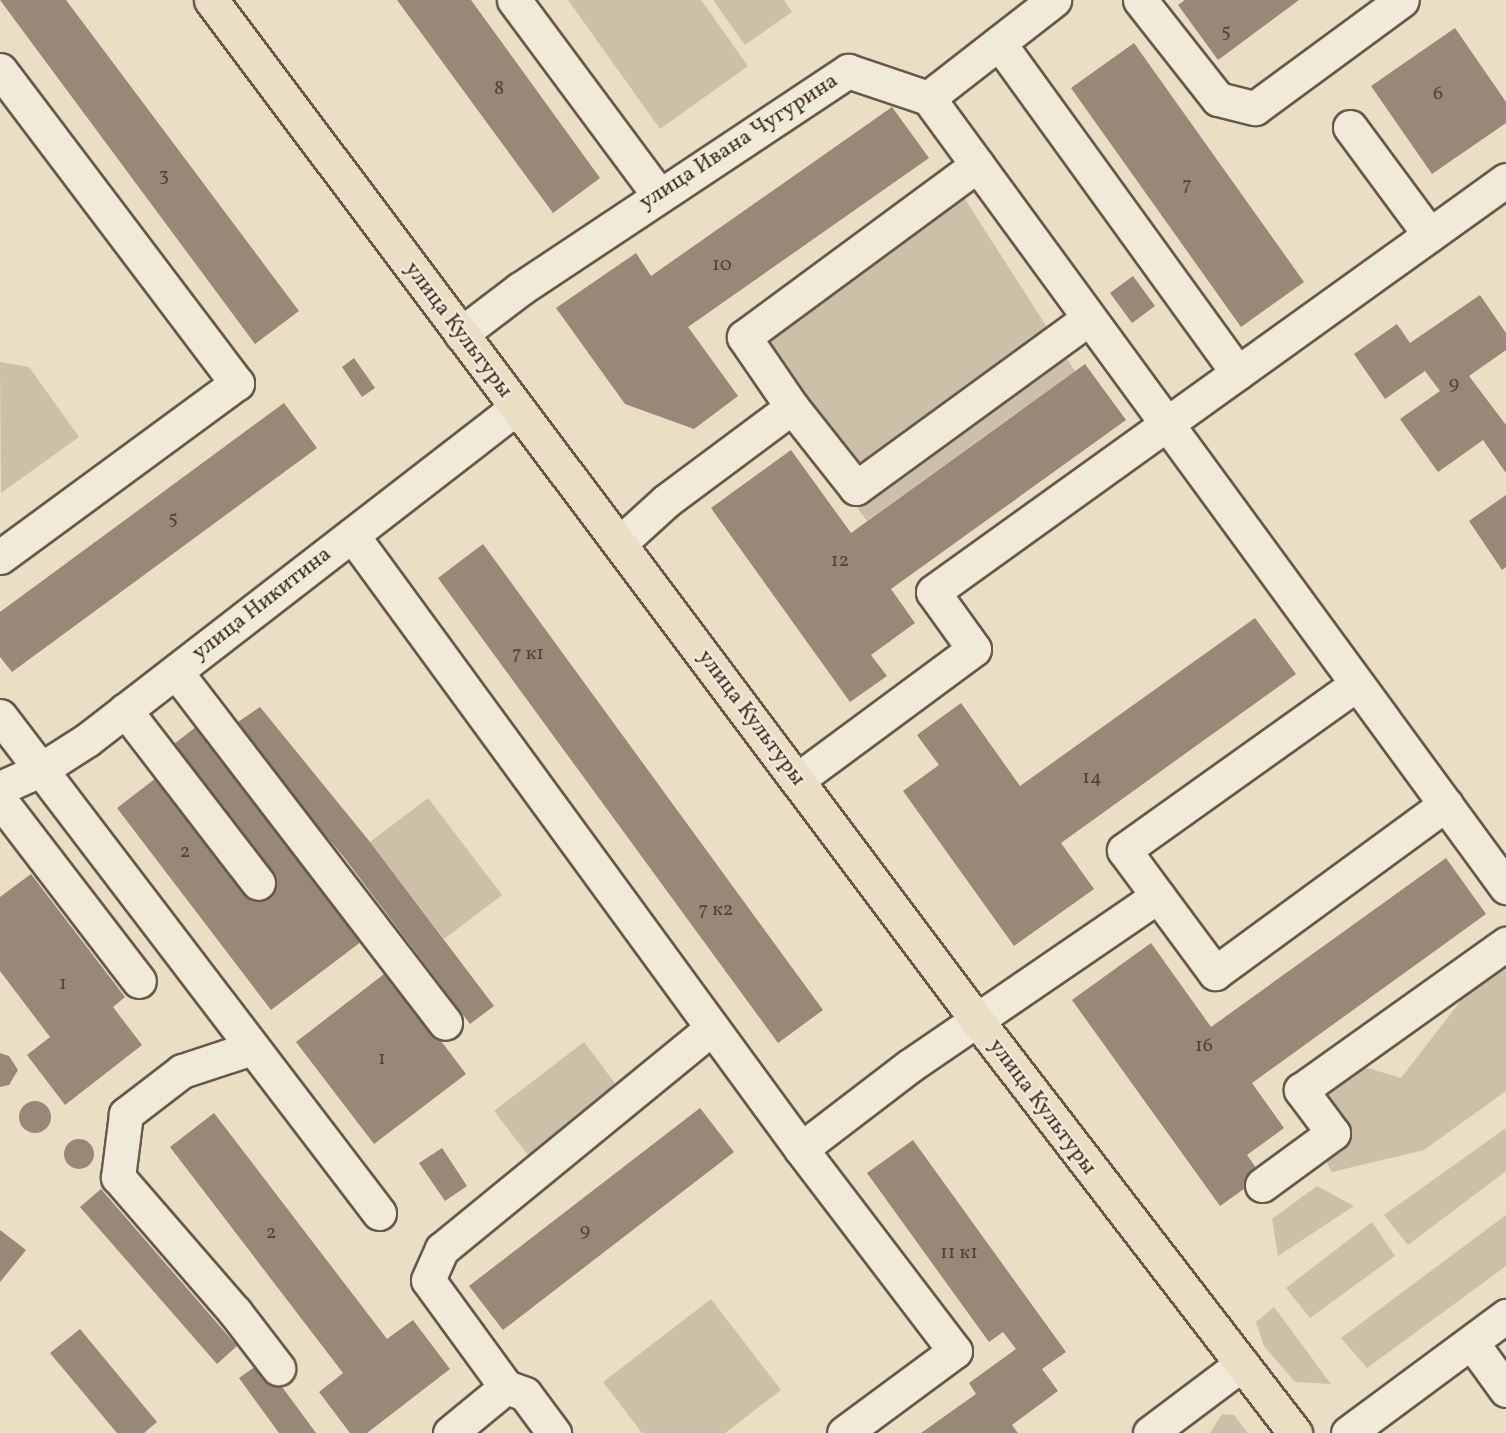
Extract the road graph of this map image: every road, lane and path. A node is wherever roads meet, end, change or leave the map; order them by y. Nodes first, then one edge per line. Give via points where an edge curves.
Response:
1 (211, 0) edge
2 (514, 0) edge
3 (1054, 0) edge
4 (1140, 0) edge
5 (1402, 0) edge
6 (999, 43) junction
7 (0, 70) edge
8 (928, 98) junction
9 (1350, 127) dead end
10 (977, 165) junction
11 (1506, 180) edge
12 (659, 195) junction
13 (1430, 235) junction
14 (1089, 318) junction
15 (461, 334) junction
16 (1238, 373) junction
17 (792, 407) junction
18 (516, 408) junction
19 (1167, 424) junction
20 (352, 535) junction
21 (620, 543) junction
22 (0, 557) edge
23 (176, 672) junction
24 (1357, 684) junction
25 (125, 711) junction
26 (0, 716) edge
27 (40, 770) junction
28 (797, 780) junction
29 (0, 788) edge
30 (0, 800) edge
31 (1446, 804) junction
32 (258, 883) dead end
33 (1506, 887) edge
34 (1158, 896) junction
35 (1506, 944) edge
36 (139, 981) dead end
37 (976, 1019) junction
38 (445, 1023) dead end
39 (712, 1028) junction
40 (252, 1048) junction
41 (801, 1149) junction
42 (1262, 1185) dead end
43 (379, 1213) dead end
44 (1506, 1316) edge
45 (1472, 1343) junction
46 (1242, 1364) junction
47 (278, 1368) dead end
48 (506, 1387) junction
49 (1506, 1390) edge
50 (450, 1433) edge
51 (554, 1433) edge
52 (844, 1433) edge
53 (1150, 1433) edge
54 (1295, 1433) edge
55 (1348, 1433) edge

1 - 15 main road, улица Культуры
2 - 12 street
3 - 6 street
4 - 5 street via 1218,99 1255,108
6 - 8 street
6 - 16 street
7 - 22 street via 237,383
8 - 10 street
8 - 12 street, улица Ивана Чугурина via 848,71
9 - 13 street
10 - 14 street
10 - 17 street via 744,337
11 - 13 street
12 - 15 street, улица Ивана Чугурина
13 - 16 street
14 - 17 street via 856,488
14 - 19 street
15 - 18 main road, улица Культуры
16 - 19 street
17 - 21 street via 666,501
18 - 20 street, улица Никитина
18 - 21 main road, улица Культуры
19 - 24 street
19 - 28 street via 933,592 974,649
20 - 23 street, улица Никитина
20 - 39 street
21 - 28 main road, улица Культуры
23 - 25 street, улица Никитина
23 - 38 street
24 - 31 street
24 - 34 street via 1124,850
25 - 27 street, улица Никитина
25 - 32 street
26 - 27 street
27 - 29 street, улица Никитина
27 - 40 street
28 - 37 main road, улица Культуры
30 - 36 street
31 - 33 street
31 - 34 street via 1215,973
34 - 37 street
35 - 42 street via 1301,1090 1333,1132
37 - 41 street
37 - 46 main road, улица Культуры
39 - 41 street
39 - 48 street via 442,1248 428,1280
40 - 43 street
40 - 47 street via 182,1071 126,1114 118,1178 235,1312
41 - 52 street via 955,1351
44 - 45 street
45 - 49 street
45 - 55 street
46 - 53 street
46 - 54 main road, улица Культуры
48 - 50 street
48 - 51 street via 525,1394

